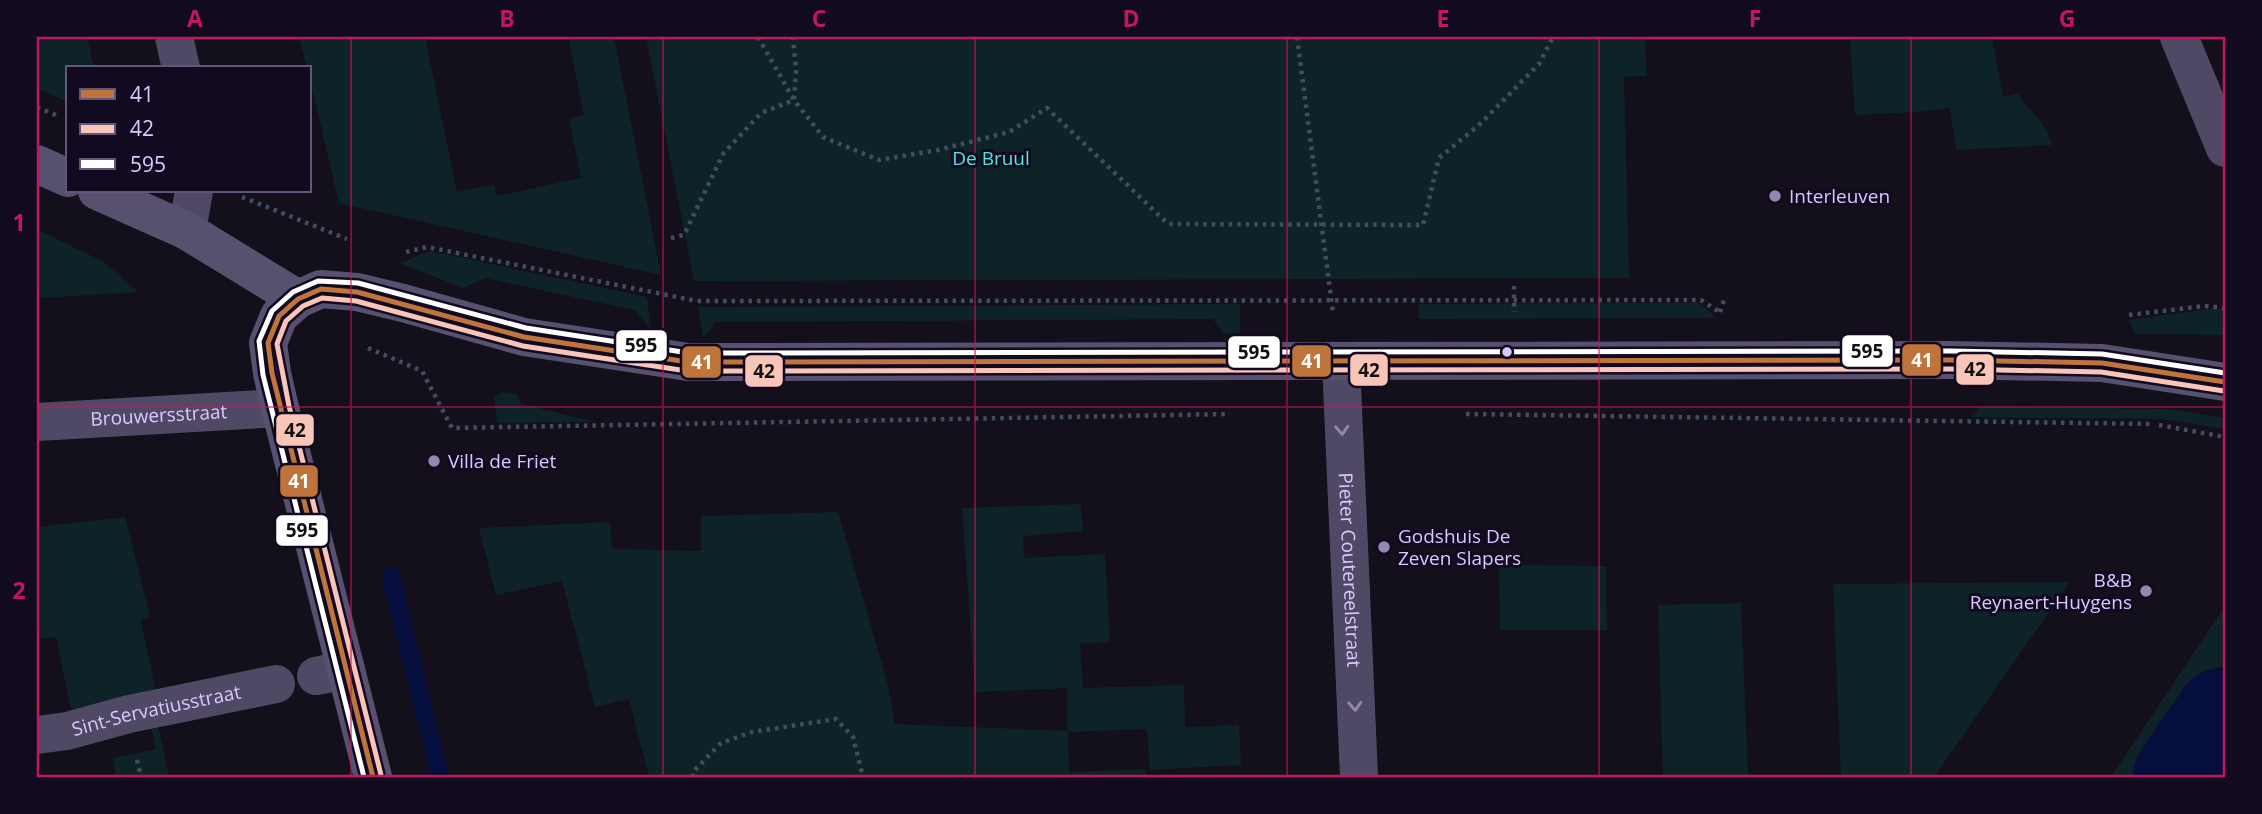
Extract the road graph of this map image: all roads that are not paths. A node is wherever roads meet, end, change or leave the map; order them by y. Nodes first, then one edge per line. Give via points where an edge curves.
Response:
1 (174, 37) edge
2 (2179, 37) edge
3 (181, 66) edge
4 (2225, 148) edge
5 (37, 164) edge
6 (66, 177) edge
7 (99, 192) edge
8 (194, 192) edge
9 (187, 231) junction
10 (298, 299) junction
11 (1341, 362) junction
12 (2225, 382) edge
13 (280, 408) junction
14 (37, 422) edge
15 (276, 684) dead end
16 (37, 735) edge
17 (373, 777) edge
18 (1359, 777) edge

1 - 3 street
2 - 4 street
5 - 6 street
7 - 9 street
8 - 9 street
9 - 10 street
10 - 11 street via 321,289 357,292 524,337 688,362
10 - 13 street via 279,316 268,343
11 - 12 street via 1993,360 2102,363
11 -> 18 street, Pieter Coutereelstraat
13 - 14 street, Brouwersstraat
13 - 17 street via 331,673
15 - 16 street, Sint-Servatiusstraat

